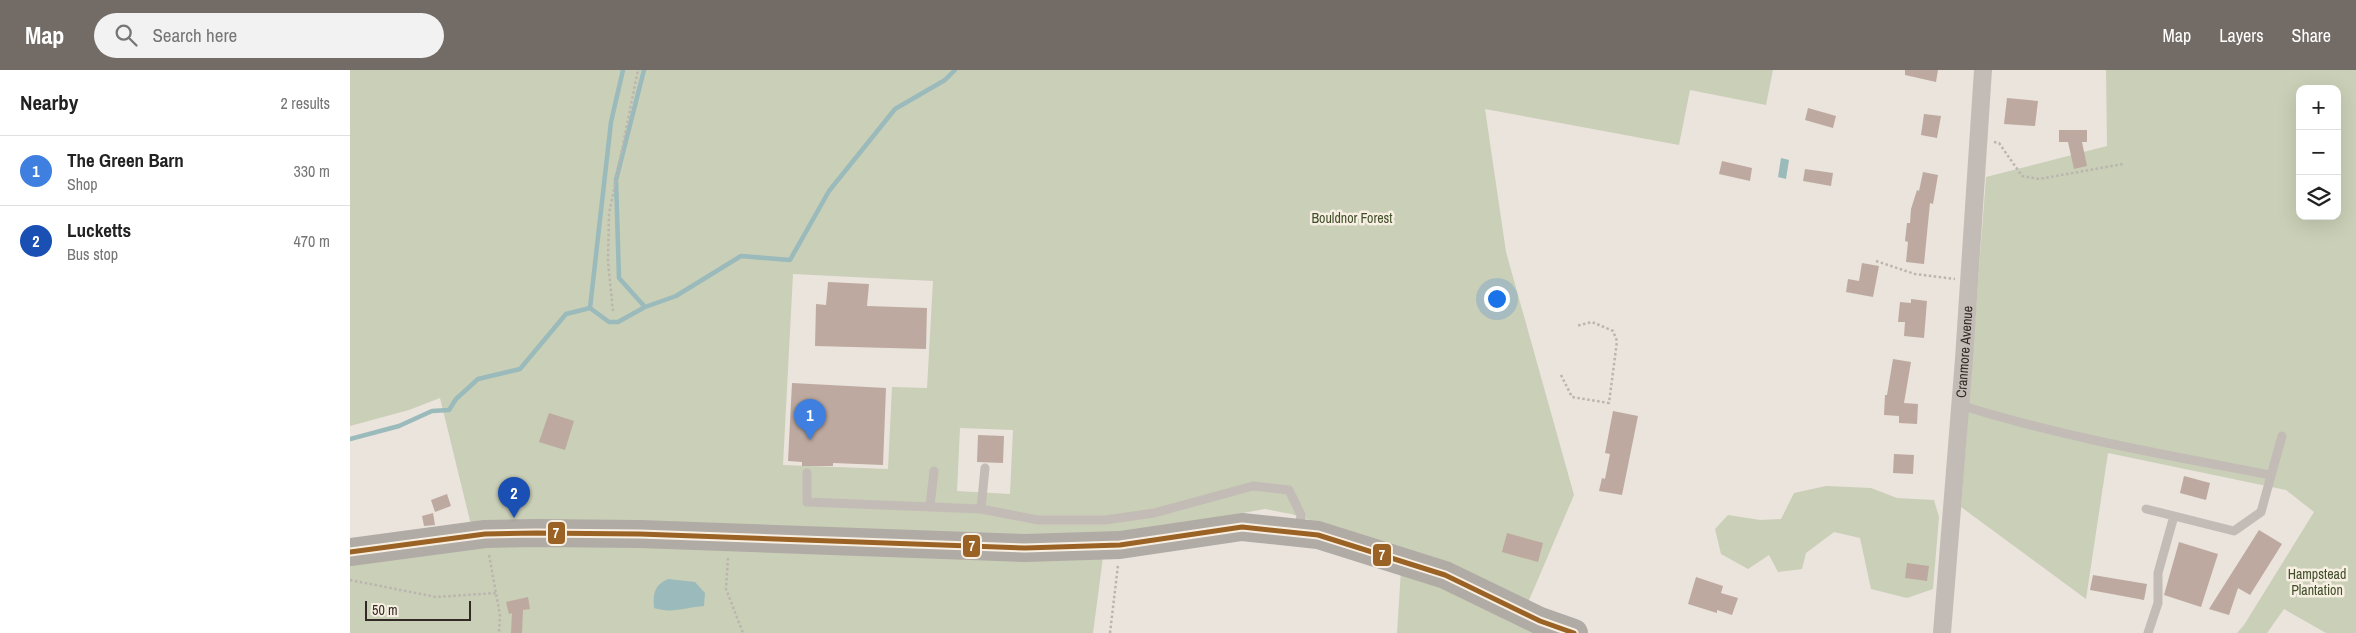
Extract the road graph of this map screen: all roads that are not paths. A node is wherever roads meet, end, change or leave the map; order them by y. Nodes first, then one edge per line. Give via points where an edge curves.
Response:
1 (1983, 70) edge
2 (1960, 405) junction
3 (2282, 436) dead end
4 (985, 468) dead end
5 (934, 471) dead end
6 (808, 473) dead end
7 (2271, 474) junction
8 (930, 506) junction
9 (981, 509) junction
10 (2146, 509) dead end
11 (2174, 516) junction
12 (1299, 532) junction
13 (350, 552) edge
14 (1574, 633) edge
15 (1942, 633) edge
16 (2148, 633) edge

1 - 2 street, Cranmore Avenue
2 - 7 lane via 2015,423 2109,445
2 - 15 street, Cranmore Avenue
3 - 7 lane
4 - 9 lane
5 - 8 lane
6 - 8 lane via 807,502
7 - 11 lane via 2261,512 2234,531
8 - 9 lane
9 - 12 lane via 1038,520 1105,520 1154,513 1253,486 1289,490 1301,515
10 - 11 lane
11 - 16 lane via 2158,573 2158,603
12 - 13 main road via 1242,527 1120,544 1025,548 640,534 485,534
12 - 14 main road via 1445,575 1540,621

